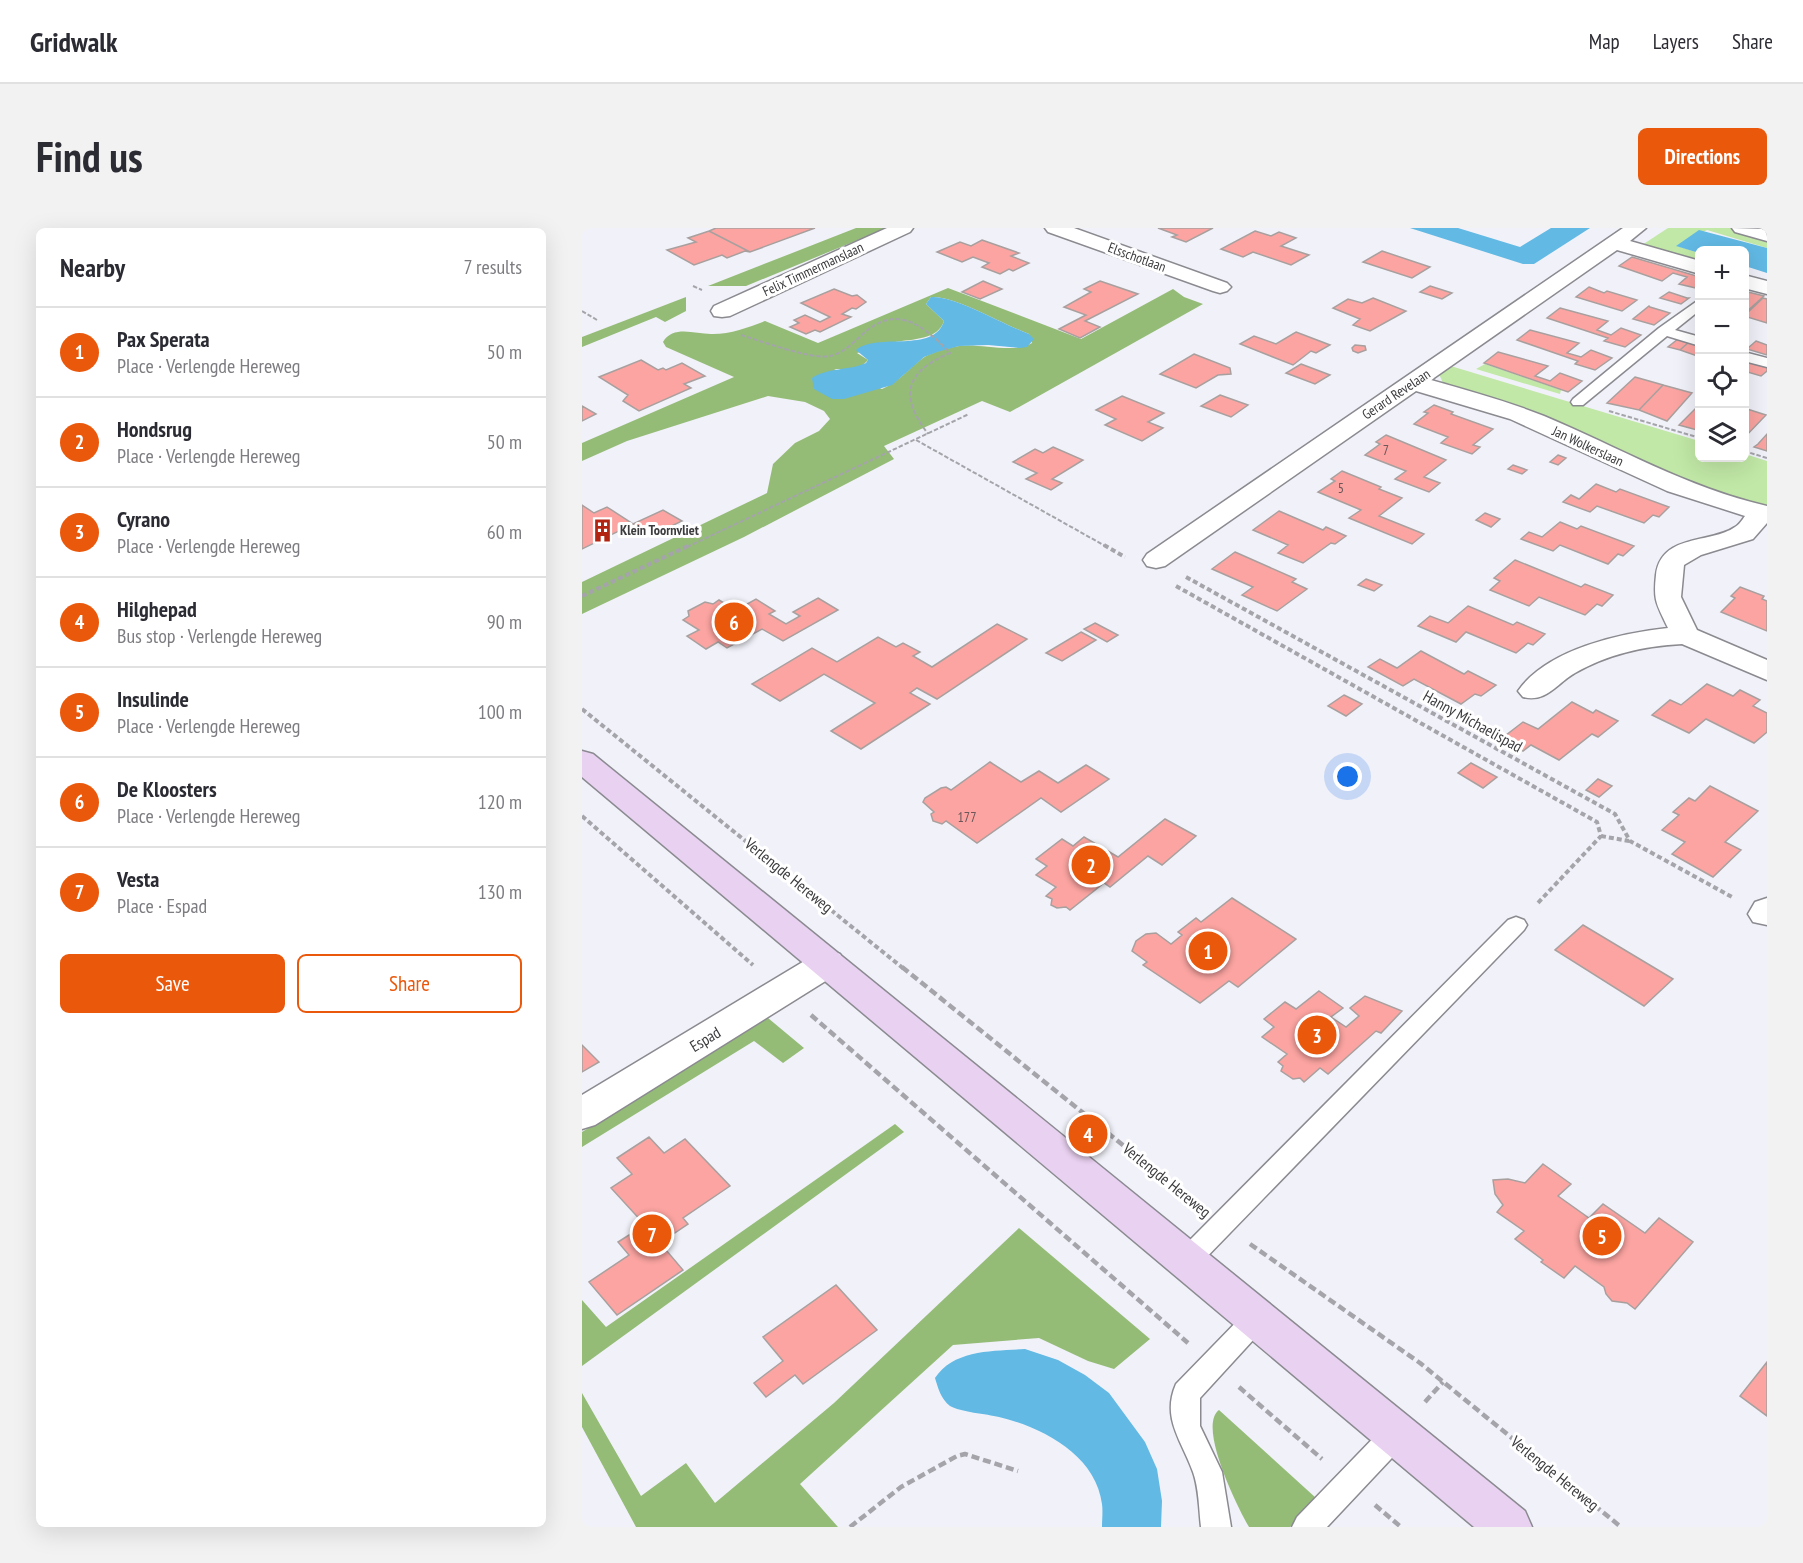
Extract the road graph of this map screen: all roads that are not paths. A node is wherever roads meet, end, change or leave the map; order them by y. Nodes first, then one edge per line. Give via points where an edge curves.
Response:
1 (903, 228) edge
2 (1055, 228) edge
3 (1636, 228) edge
4 (1742, 228) edge
5 (1767, 235) edge
6 (1614, 243) junction
7 (1695, 267) edge
8 (1749, 283) edge
9 (1220, 287) dead end
10 (1767, 288) edge
11 (1695, 307) edge
12 (722, 310) road end
13 (1664, 331) junction
14 (1695, 340) edge
15 (1749, 358) edge
16 (1767, 363) edge
17 (1414, 383) junction
18 (1578, 402) dead end
19 (1764, 513) edge
20 (1161, 570) road end
21 (1686, 635) junction
22 (1767, 671) edge
23 (1533, 691) dead end
24 (582, 761) edge
25 (1516, 925) road end
26 (828, 963) junction
27 (582, 1114) edge
28 (1187, 1260) junction
29 (1257, 1318) junction
30 (1396, 1434) junction
31 (1216, 1527) edge
32 (1307, 1527) edge
33 (1509, 1527) edge

1 - 12 street, Felix Timmermanslaan
2 - 9 street, Elsschotlaan
3 - 6 street, Gerard Revelaan
4 - 5 street
6 - 7 street
6 - 17 street, Gerard Revelaan
8 - 10 street
11 - 13 lane
13 - 14 lane
13 - 18 lane
15 - 16 lane
17 - 19 street, Jan Wolkerslaan via 1497,406 1652,476
17 - 20 street, Gerard Revelaan
19 - 21 street, Jan Wolkerslaan via 1744,533 1692,549 1671,562 1667,597
21 - 22 street
21 - 23 street via 1652,637 1604,651 1566,666
24 - 26 main road
25 - 28 lane
26 - 27 street, Espad
26 - 28 main road
28 - 29 main road
29 - 30 main road
29 - 31 lane via 1186,1393 1186,1427 1208,1472
30 - 32 lane
30 - 33 main road

